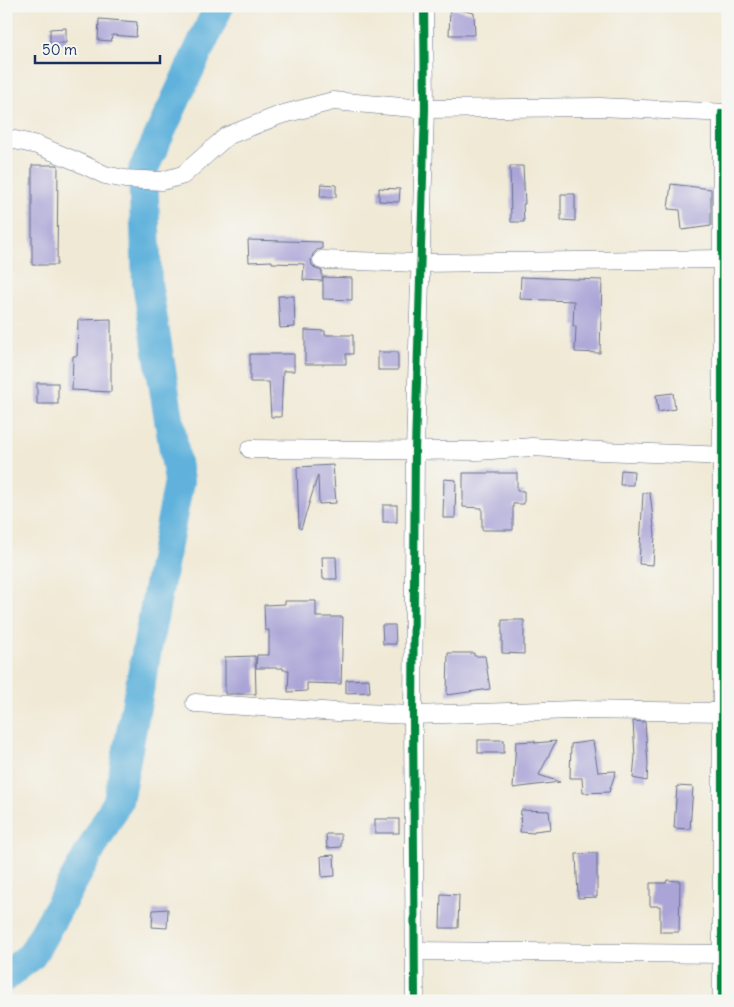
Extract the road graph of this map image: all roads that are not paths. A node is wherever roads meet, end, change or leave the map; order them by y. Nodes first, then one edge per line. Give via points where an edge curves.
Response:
1 (424, 6) edge
2 (425, 108) junction
3 (725, 113) edge
4 (6, 138) edge
5 (722, 259) junction
6 (322, 260) dead end
7 (420, 263) junction
8 (250, 449) dead end
9 (415, 451) junction
10 (725, 456) edge
11 (195, 702) dead end
12 (725, 712) edge
13 (413, 715) junction
14 (415, 951) junction
15 (723, 954) junction
16 (416, 1001) edge
17 (722, 1001) edge

1 - 2 street
2 - 3 street via 600,107
2 - 4 street via 333,101 280,115 228,136 183,175 162,181 105,175 37,145
2 - 7 street
3 - 5 street
5 - 7 street
5 - 10 street
6 - 7 street
7 - 9 street
8 - 9 street
9 - 10 street via 532,447
9 - 13 street
10 - 12 street
11 - 13 street
12 - 13 street via 574,710
12 - 15 street
13 - 14 street
14 - 15 street
14 - 16 street
15 - 17 street

